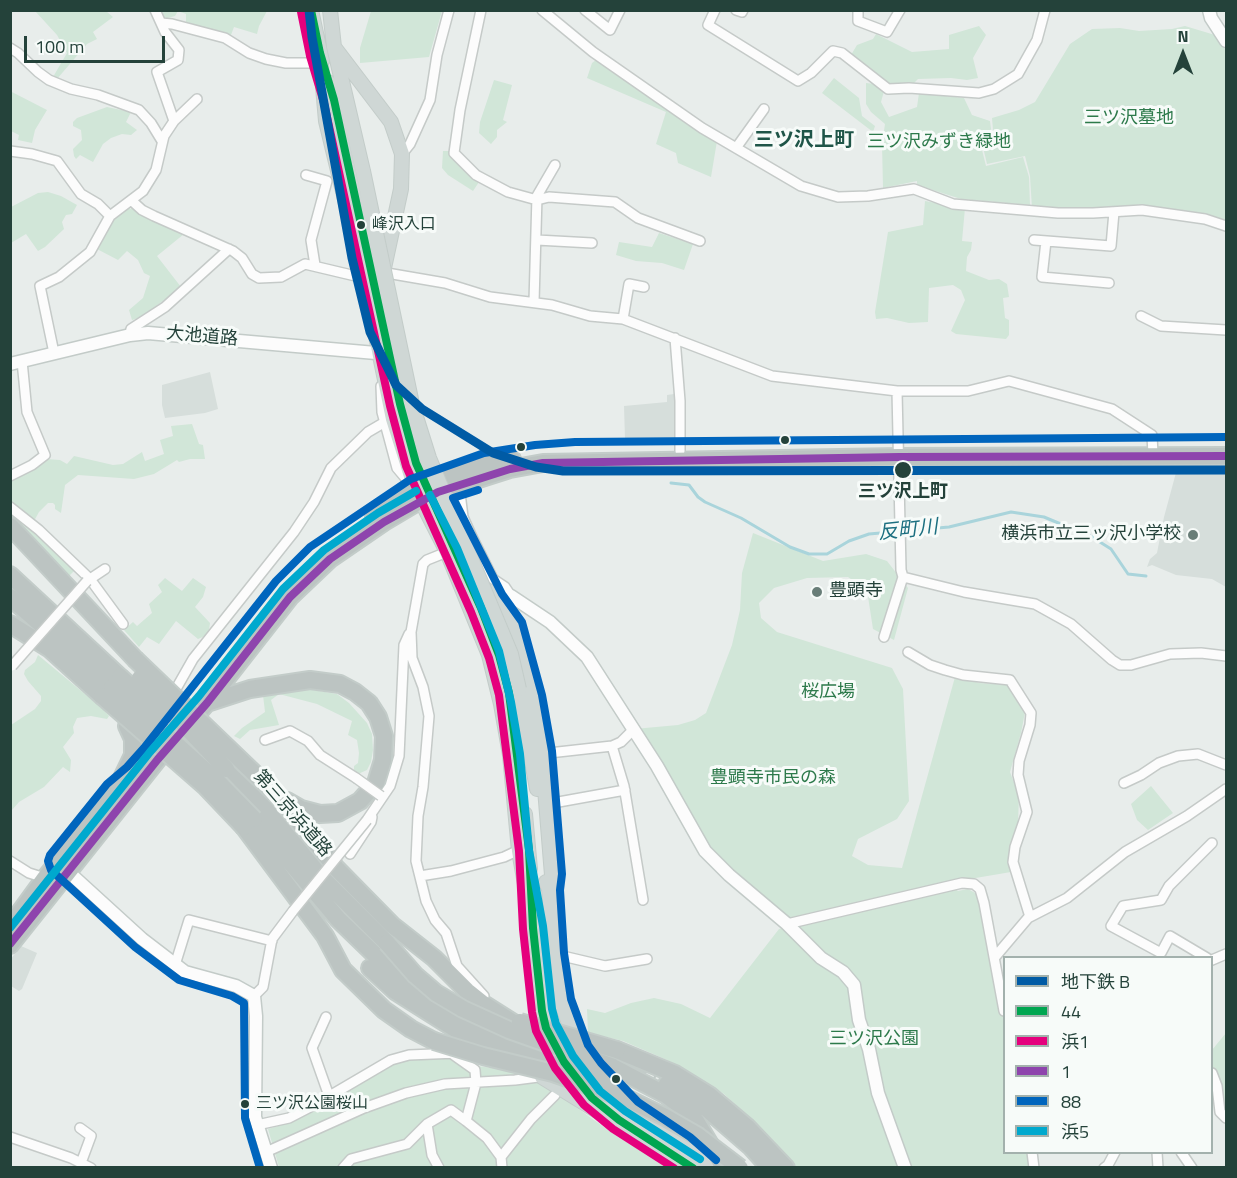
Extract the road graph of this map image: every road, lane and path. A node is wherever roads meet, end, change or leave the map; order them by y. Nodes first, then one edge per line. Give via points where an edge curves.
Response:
1 (155, 10) edge
2 (311, 10) edge
3 (330, 10) edge
4 (448, 10) edge
5 (481, 10) edge
6 (585, 10) edge
7 (620, 10) edge
8 (715, 10) edge
9 (736, 10) edge
10 (743, 10) edge
11 (858, 10) edge
12 (900, 10) edge
13 (1045, 10) edge
14 (1209, 10) edge
15 (548, 12) edge
16 (161, 23) junction
17 (1227, 41) edge
18 (334, 47) junction
19 (10, 48) edge
20 (320, 58) junction
21 (196, 99) dead end
22 (764, 109) dead end
23 (174, 121) junction
24 (162, 141) junction
25 (736, 148) junction
26 (10, 152) edge
27 (402, 154) junction
28 (555, 165) dead end
29 (356, 173) junction
30 (306, 175) dead end
31 (537, 200) junction
32 (131, 201) junction
33 (1114, 212) junction
34 (110, 216) junction
35 (1227, 226) edge
36 (537, 240) junction
37 (1034, 240) dead end
38 (1046, 241) junction
39 (700, 242) dead end
40 (592, 243) dead end
41 (229, 249) junction
42 (315, 265) junction
43 (383, 271) junction
44 (364, 278) junction
45 (1109, 283) dead end
46 (644, 287) dead end
47 (534, 302) junction
48 (1140, 316) dead end
49 (623, 319) junction
50 (1227, 330) edge
51 (130, 335) junction
52 (675, 338) junction
53 (54, 353) junction
54 (381, 353) junction
55 (398, 355) junction
56 (16, 362) edge
57 (897, 391) junction
58 (408, 405) junction
59 (389, 422) junction
60 (1227, 447) edge
61 (680, 451) junction
62 (1154, 452) junction
63 (900, 453) junction
64 (1227, 456) edge
65 (10, 476) edge
66 (459, 485) junction
67 (436, 487) junction
68 (418, 494) junction
69 (10, 507) edge
70 (10, 526) edge
71 (10, 543) edge
72 (447, 552) junction
73 (105, 569) dead end
74 (10, 575) edge
75 (903, 578) junction
76 (88, 580) junction
77 (511, 596) junction
78 (10, 597) edge
79 (493, 599) junction
80 (470, 608) junction
81 (10, 624) edge
82 (123, 624) dead end
83 (411, 632) junction
84 (884, 637) dead end
85 (909, 652) dead end
86 (1227, 656) edge
87 (11, 667) edge
88 (119, 677) junction
89 (514, 691) junction
90 (207, 703) junction
91 (127, 726) dead end
92 (634, 729) junction
93 (265, 740) dead end
94 (612, 746) junction
95 (549, 753) dead end
96 (152, 755) junction
97 (1227, 765) edge
98 (1124, 783) dead end
99 (1227, 789) edge
100 (625, 790) junction
101 (115, 791) junction
102 (278, 796) junction
103 (382, 797) junction
104 (554, 803) dead end
105 (370, 816) junction
106 (255, 819) junction
107 (1212, 843) dead end
108 (519, 850) junction
109 (350, 854) dead end
110 (10, 861) edge
111 (63, 867) junction
112 (302, 876) junction
113 (420, 876) junction
114 (45, 878) junction
115 (549, 889) junction
116 (643, 900) dead end
117 (1030, 917) junction
118 (787, 924) junction
119 (10, 926) edge
120 (533, 928) junction
121 (325, 936) junction
122 (272, 941) junction
123 (387, 943) junction
124 (10, 945) edge
125 (554, 954) junction
126 (1227, 954) edge
127 (1205, 956) edge
128 (647, 959) dead end
129 (999, 960) edge
130 (1213, 960) edge
131 (176, 965) junction
132 (1003, 994) edge
133 (254, 996) junction
134 (542, 1016) junction
135 (327, 1017) dead end
136 (505, 1018) junction
137 (460, 1032) junction
138 (451, 1053) junction
139 (614, 1058) junction
140 (561, 1060) junction
141 (587, 1060) junction
142 (1213, 1076) edge
143 (542, 1077) junction
144 (656, 1077) tunnel mouth
145 (476, 1083) junction
146 (555, 1095) dead end
147 (329, 1096) junction
148 (1227, 1118) edge
149 (466, 1121) junction
150 (621, 1121) junction
151 (427, 1124) junction
152 (257, 1125) junction
153 (80, 1128) dead end
154 (10, 1137) edge
155 (266, 1152) junction
156 (1114, 1154) edge
157 (1182, 1154) edge
158 (501, 1162) edge
159 (351, 1163) edge
160 (86, 1165) edge
161 (274, 1167) edge
162 (343, 1167) edge
163 (439, 1167) edge
164 (694, 1167) edge
165 (709, 1167) edge
166 (724, 1167) edge
167 (741, 1167) edge
168 (770, 1167) edge
169 (786, 1167) edge
170 (905, 1167) edge
171 (1104, 1167) edge
172 (1192, 1167) edge

1 - 16 street
2 - 20 main road
3 - 18 main road
4 - 27 street via 430,100
5 - 31 street via 454,153 476,175 508,192
6 - 7 street via 610,30
8 - 13 street via 708,25 798,81 833,51 842,53 888,89 979,93 1018,74 1037,40
9 - 10 street
11 - 12 street via 858,21 887,32
14 - 17 street
15 - 25 street via 593,51
16 - 20 street via 225,38 266,59 286,63
16 - 23 street via 179,50 178,60 157,72
18 - 27 main road via 391,122
18 - 29 main road
19 - 24 street via 49,80 139,110
20 - 29 main road
20 - 44 main road via 326,121
21 - 23 street
22 - 25 street
23 - 24 street
24 - 32 street via 152,177
25 - 33 street via 801,186 838,197 914,189 953,204 1058,213
26 - 34 street via 57,161 81,194
27 - 43 main road via 400,189
28 - 31 street
29 - 89 main road, bridge via 412,404 429,458 511,654
30 - 42 street via 327,181 311,240
31 - 36 street
31 - 39 street via 549,197 615,202 638,218
32 - 34 street
32 - 41 street via 148,213
33 - 35 street via 1142,210
33 - 38 street via 1112,246
34 - 53 street via 90,252 59,277 40,286
36 - 40 street
36 - 47 street
37 - 38 street
38 - 45 street via 1042,277
41 - 42 street via 259,278 281,278 299,266
41 - 51 street via 165,307 131,329
42 - 44 street
43 - 44 street
43 - 47 street via 490,297
43 - 55 main road
44 - 54 main road
46 - 49 street via 629,284
47 - 49 street via 590,316
48 - 50 street via 1161,326
49 - 52 street
51 - 53 street, 大池道路
51 - 54 street, 大池道路 via 148,333
52 - 57 street via 772,376
52 - 61 street
53 - 56 street, 大池道路
54 - 55 street, 大池道路
54 - 59 main road
55 - 58 main road
56 - 65 street via 27,412 45,455
57 - 62 street via 968,391 1009,381 1112,409 1152,435
57 - 63 street
58 - 59 street
58 - 67 main road
59 - 68 main road
59 - 96 street via 368,432 332,468 294,532 193,659 174,689
60 - 62 highway
61 - 63 highway
61 - 67 highway via 537,455 487,463
62 - 63 highway
62 - 64 highway
63 - 66 highway via 543,463
63 - 75 street
66 - 67 highway
66 - 77 street via 463,518 493,579
67 - 68 highway
67 - 79 main road
68 - 72 main road
68 - 90 highway via 314,574 291,597
68 - 96 highway via 318,555 284,588
69 - 76 street via 39,530
70 - 88 highway
71 - 88 highway
72 - 80 main road
72 - 83 street via 423,564
73 - 76 street
74 - 88 highway, 第三京浜道路
75 - 84 street
75 - 86 street via 1035,604 1071,624 1120,665 1170,654
76 - 82 street
76 - 87 street, bridge
77 - 79 street
77 - 92 street via 550,622 587,657
78 - 88 highway, 第三京浜道路
79 - 80 street
79 - 115 main road via 512,626 532,698 543,763 552,875
80 - 108 main road via 489,655 501,704
81 - 88 highway via 50,649
83 - 103 street via 404,645 399,756 390,786
83 - 113 street via 412,658 429,716 418,816 416,861
85 - 117 street via 930,665 963,675 1010,680 1031,713 1018,775 1027,812 1013,862
88 - 102 highway, bridge
88 - 106 highway, 第三京浜道路, bridge
88 - 106 highway, 第三京浜道路, bridge via 226,769
89 - 115 main road via 538,797 543,873
89 - 120 main road
90 - 102 highway via 250,689 310,680 340,684 369,703 384,736 383,760 376,783 360,801 338,813 320,814 300,809
90 - 111 highway
91 - 101 highway via 133,754
92 - 94 street
92 - 118 street via 705,850
93 - 103 street, bridge via 290,731
94 - 95 street
94 - 100 street
96 - 101 highway
97 - 98 street via 1198,754 1178,756
99 - 117 street via 1125,852 1067,898
100 - 104 street
100 - 116 street
101 - 111 highway
102 - 136 highway via 336,868 392,925 467,991
103 - 105 street
105 - 109 street via 371,822
105 - 122 street, bridge
106 - 112 highway, 第三京浜道路
106 - 121 highway
106 - 123 highway, 第三京浜道路
107 - 127 street via 1169,886 1161,900 1123,906 1111,926 1161,952 1170,936
108 - 113 street
108 - 120 main road
110 - 114 street
111 - 114 highway
111 - 124 highway
111 - 131 street
112 - 137 highway via 367,965 395,991
112 - 140 highway, 第三京浜道路 via 357,939 400,979 437,1006
113 - 136 street via 426,901 446,933 457,966
114 - 119 highway
115 - 125 main road
117 - 129 street
118 - 129 street via 962,883 974,884 980,889
118 - 170 street via 854,985 878,1093
120 - 134 main road
121 - 137 highway via 394,1005 437,1028
121 - 167 highway, bridge via 343,970 370,998 397,1020 434,1041 553,1073 630,1100 698,1136
122 - 131 street via 189,921
122 - 133 street via 263,987
123 - 139 highway, 第三京浜道路, bridge via 432,980 466,1000 521,1023 569,1037
123 - 139 highway, bridge via 415,975 463,1009 509,1030
125 - 128 street via 605,966
125 - 141 main road via 561,1002 579,1050
126 - 130 street
129 - 132 street
131 - 133 street via 185,972 236,986
133 - 152 street
134 - 136 street
134 - 140 main road
135 - 147 street via 312,1048
136 - 140 highway
137 - 143 highway via 520,1060
138 - 143 street via 489,1055
138 - 145 street via 475,1070
138 - 147 street via 391,1060
139 - 166 highway via 687,1111
139 - 169 highway via 675,1074 709,1095
140 - 141 highway
140 - 141 street
140 - 143 street
140 - 150 main road via 591,1098
140 - 167 highway, bridge via 674,1113
141 - 165 main road via 631,1110 684,1145
142 - 148 street via 1220,1112
143 - 145 street
143 - 150 main road via 608,1118
144 - 168 highway via 707,1109
145 - 149 street
145 - 155 street via 445,1084 406,1093
146 - 158 street via 531,1119
147 - 152 street via 289,1118
149 - 151 street via 450,1110
149 - 158 street via 487,1138
150 - 164 main road
151 - 159 street via 406,1144
151 - 163 street via 432,1155
152 - 155 street
153 - 160 street via 91,1136
154 - 160 street
155 - 161 street
156 - 171 street
157 - 172 street
159 - 162 street

